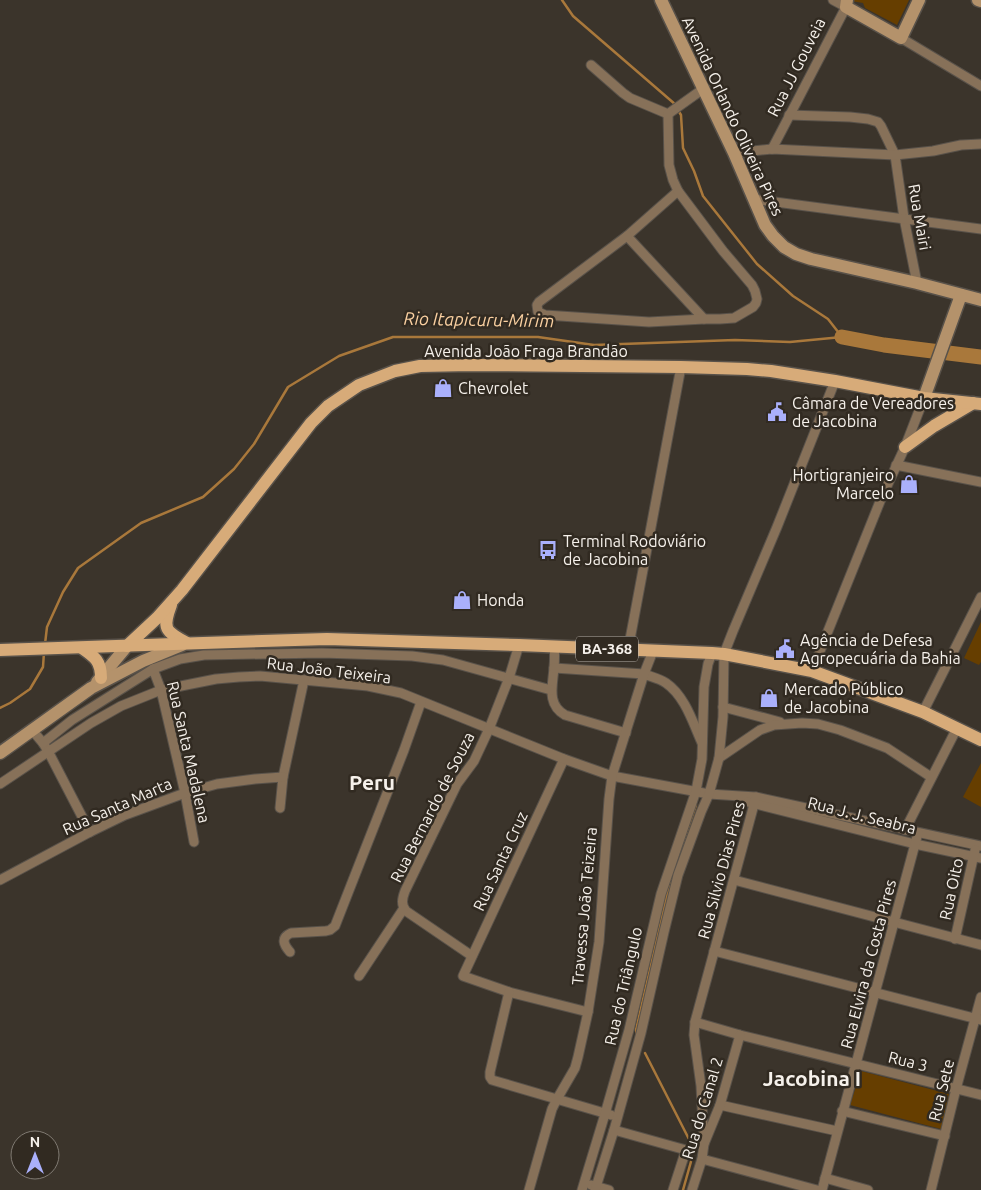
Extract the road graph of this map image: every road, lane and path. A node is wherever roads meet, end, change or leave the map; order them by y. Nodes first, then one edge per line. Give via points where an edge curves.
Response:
1 (661, 0) edge
2 (833, 0) edge
3 (919, 0) edge
4 (846, 4) edge
5 (901, 38) junction
6 (591, 66) dead end
7 (981, 86) edge
8 (703, 89) junction
9 (674, 110) junction
10 (790, 115) junction
11 (981, 144) edge
12 (772, 149) junction
13 (734, 153) junction
14 (896, 155) junction
15 (678, 191) junction
16 (753, 199) junction
17 (904, 218) junction
18 (981, 229) edge
19 (627, 236) junction
20 (917, 283) junction
21 (981, 300) edge
22 (959, 301) junction
23 (704, 319) junction
24 (681, 367) junction
25 (835, 381) junction
26 (926, 392) junction
27 (977, 404) edge
28 (905, 448) junction
29 (896, 465) junction
30 (981, 482) edge
31 (981, 597) edge
32 (171, 602) junction
33 (322, 639) junction
34 (425, 642) junction
35 (187, 643) junction
36 (519, 645) junction
37 (127, 646) junction
38 (555, 646) junction
39 (82, 648) junction
40 (203, 649) junction
41 (2, 650) edge
42 (628, 650) junction
43 (653, 650) junction
44 (322, 653) junction
45 (718, 653) junction
46 (423, 657) junction
47 (554, 668) junction
48 (153, 669) junction
49 (812, 671) junction
50 (644, 674) junction
51 (101, 678) junction
52 (509, 678) junction
53 (304, 680) junction
54 (92, 688) junction
55 (161, 690) junction
56 (551, 690) junction
57 (421, 702) junction
58 (723, 707) junction
59 (923, 712) junction
60 (785, 724) junction
61 (957, 728) junction
62 (489, 729) junction
63 (32, 730) junction
64 (626, 733) junction
65 (981, 740) edge
66 (703, 745) junction
67 (46, 747) junction
68 (0, 753) edge
69 (718, 758) junction
70 (564, 759) junction
71 (612, 776) junction
72 (283, 777) junction
73 (931, 777) junction
74 (0, 784) edge
75 (696, 791) junction
76 (185, 792) junction
77 (709, 794) junction
78 (755, 800) junction
79 (280, 808) dead end
80 (806, 812) junction
81 (905, 830) junction
82 (90, 832) junction
83 (918, 833) junction
84 (194, 842) dead end
85 (915, 844) junction
86 (978, 846) edge
87 (977, 857) edge
88 (0, 880) edge
89 (734, 880) junction
90 (403, 904) junction
91 (895, 923) junction
92 (955, 939) junction
93 (981, 946) edge
94 (714, 951) junction
95 (290, 952) dead end
96 (472, 956) junction
97 (359, 976) dead end
98 (510, 992) junction
99 (876, 993) junction
100 (981, 997) edge
101 (588, 1012) junction
102 (978, 1019) edge
103 (695, 1022) junction
104 (740, 1036) junction
105 (857, 1064) junction
106 (956, 1089) junction
107 (981, 1095) edge
108 (557, 1098) junction
109 (720, 1105) junction
110 (842, 1110) junction
111 (605, 1114) junction
112 (618, 1118) junction
113 (614, 1130) junction
114 (837, 1132) junction
115 (945, 1136) junction
116 (704, 1144) junction
117 (702, 1159) junction
118 (825, 1178) junction
119 (583, 1187) edge
120 (595, 1188) edge
121 (529, 1190) edge
122 (609, 1190) edge
123 (673, 1190) edge
124 (692, 1190) edge
125 (817, 1190) edge
126 (822, 1190) edge
127 (868, 1190) edge
128 (931, 1190) edge

1 - 8 main road, Avenida Orlando Oliveira Pires
2 - 4 street
3 - 5 main road
4 - 5 main road
4 - 10 street, Rua JJ Gouveia
5 - 7 street
6 - 9 street via 630,98
8 - 9 street
8 - 13 main road, Avenida Orlando Oliveira Pires
9 - 15 street via 669,164
10 - 12 street, Rua JJ Gouveia
10 - 14 street via 874,120 881,126
11 - 14 street
12 - 13 street
12 - 14 street
13 - 16 main road, Avenida Orlando Oliveira Pires
14 - 17 street, Rua Mairi
15 - 19 street
15 - 23 street via 757,295 753,307 734,318
16 - 17 street
16 - 20 main road, Avenida Orlando Oliveira Pires via 773,236 796,254
17 - 18 street
17 - 20 street, Rua Mairi
19 - 23 street
19 - 23 street via 539,302 538,312 649,322
20 - 22 main road, Avenida Orlando Oliveira Pires
21 - 22 main road, Avenida Orlando Oliveira Pires
22 - 26 main road
24 - 25 main road, Avenida João Fraga Brandão via 771,371
24 - 32 main road, Avenida João Fraga Brandão via 420,366 395,371 359,385 328,406 311,423
24 - 42 street
25 - 26 main road, Avenida João Fraga Brandão
25 - 45 street via 777,527 732,631
26 - 27 main road, Avenida João Fraga Brandão
26 - 28 street
27 - 28 main road via 934,426
28 - 29 street
29 - 30 street
29 - 49 street
31 - 59 street
32 - 35 main road via 166,627 172,636
32 - 37 main road, Avenida João Fraga Brandão
33 - 34 main road, BA-368
33 - 40 main road, BA-368
33 - 44 street
34 - 36 main road, BA-368
34 - 46 street
35 - 37 main road
35 - 40 main road, BA-368
35 - 54 main road via 143,661
36 - 38 main road, BA-368
36 - 52 street, Rua Bernardo de Souza
37 - 39 main road
37 - 51 main road
38 - 42 main road, BA-368
38 - 47 street
39 - 41 main road
39 - 51 main road via 96,658
40 - 44 street
40 - 48 street
42 - 43 main road, BA-368
43 - 45 main road, BA-368
43 - 50 street, Travessa João Teizeira
44 - 46 street
45 - 49 main road, BA-368
45 - 58 street, Rua do Triângulo
45 - 66 street, Rua do Triângulo via 708,664 704,687
46 - 52 street
47 - 50 street
47 - 56 street
48 - 55 street, Rua Santa Madalena
48 - 67 street via 72,720
49 - 59 main road, BA-368
50 - 64 street, Travessa João Teizeira
50 - 66 street via 665,682 673,689 692,719
51 - 54 main road
52 - 56 street
52 - 62 street, Rua Bernardo de Souza
53 - 55 street, Rua João Teixeira via 239,677
53 - 57 street, Rua João Teixeira via 368,686
53 - 72 street
54 - 63 main road
55 - 67 street, Rua João Teixeira via 106,714
55 - 76 street, Rua Santa Madalena
56 - 64 street via 557,709 565,716
57 - 62 street, Rua João Teixeira
57 - 95 street via 335,926 326,931 288,934 284,941
58 - 60 street
58 - 69 street, Rua do Triângulo
59 - 61 main road, BA-368
60 - 69 street via 760,730
60 - 73 street via 802,722 840,730 887,748
61 - 65 main road, BA-368
61 - 73 street
62 - 70 street, Rua João Teixeira
62 - 90 street, Rua Bernardo de Souza via 474,761 457,784 405,891
63 - 67 street
63 - 68 main road
64 - 71 street, Travessa João Teizeira
66 - 75 street, Rua do Triângulo
67 - 74 street
67 - 82 street
69 - 77 street, Rua do Triângulo
70 - 71 street, Rua João Teixeira
70 - 96 street, Rua Santa Cruz
71 - 75 street, Rua João Teixeira
71 - 101 street, Travessa João Teizeira via 599,942
72 - 76 street, Rua Santa Marta via 217,784
72 - 79 street
73 - 81 street
75 - 77 street, Rua J. J. Seabra
75 - 111 street, Rua do Triângulo via 661,894 629,1030
76 - 82 street, Rua Santa Marta
76 - 84 street, Rua Santa Madalena
77 - 78 street, Rua J. J. Seabra
77 - 112 street, Rua do Triângulo via 678,875
78 - 80 street, Rua J. J. Seabra
78 - 89 street, Rua Silvio Dias Pires
80 - 81 street, Rua J. J. Seabra
80 - 85 street, Rua J. J. Seabra
81 - 83 street, Rua J. J. Seabra
82 - 88 street, Rua Santa Marta
83 - 85 street, Rua Elvira da Costa Pires
83 - 86 street, Rua J. J. Seabra
85 - 87 street, Rua J. J. Seabra
85 - 91 street, Rua Elvira da Costa Pires
86 - 87 street, Rua Oito
87 - 92 street, Rua Oito
89 - 91 street
89 - 94 street, Rua Silvio Dias Pires
90 - 96 street via 406,911
90 - 97 street, Rua Bernardo de Souza
91 - 92 street
91 - 99 street, Rua Elvira da Costa Pires
92 - 93 street
94 - 99 street
94 - 103 street, Rua Silvio Dias Pires
96 - 98 street, Rua Santa Cruz via 463,976
98 - 101 street
98 - 108 street via 490,1077
99 - 102 street
99 - 105 street, Rua Elvira da Costa Pires
100 - 102 street, Rua Sete
101 - 108 street, Travessa João Teizeira via 575,1068
102 - 106 street, Rua Sete
103 - 104 street, Rua 3
103 - 116 street, Rua Silvio Dias Pires
104 - 105 street, Rua 3
104 - 109 street, Rua do Canal 2
105 - 106 street, Rua 3
105 - 110 street, Rua Elvira da Costa Pires
106 - 107 street, Rua 3
106 - 115 street, Rua Sete
108 - 111 street
108 - 121 street, Travessa João Teizeira
109 - 114 street
109 - 116 street, Rua do Canal 2
110 - 114 street, Rua Elvira da Costa Pires
110 - 115 street
111 - 112 street
111 - 119 street, Rua do Triângulo
112 - 113 street, Rua do Triângulo
113 - 120 street, Rua do Triângulo
113 - 123 street, Rua do Canal 2 via 686,1150
114 - 118 street, Rua Elvira da Costa Pires
115 - 128 street, Rua Sete
116 - 117 street, Rua do Canal 2
117 - 124 street, Rua do Canal 2
117 - 125 street
118 - 126 street, Rua Elvira da Costa Pires
118 - 127 street
119 - 120 street
120 - 122 street

